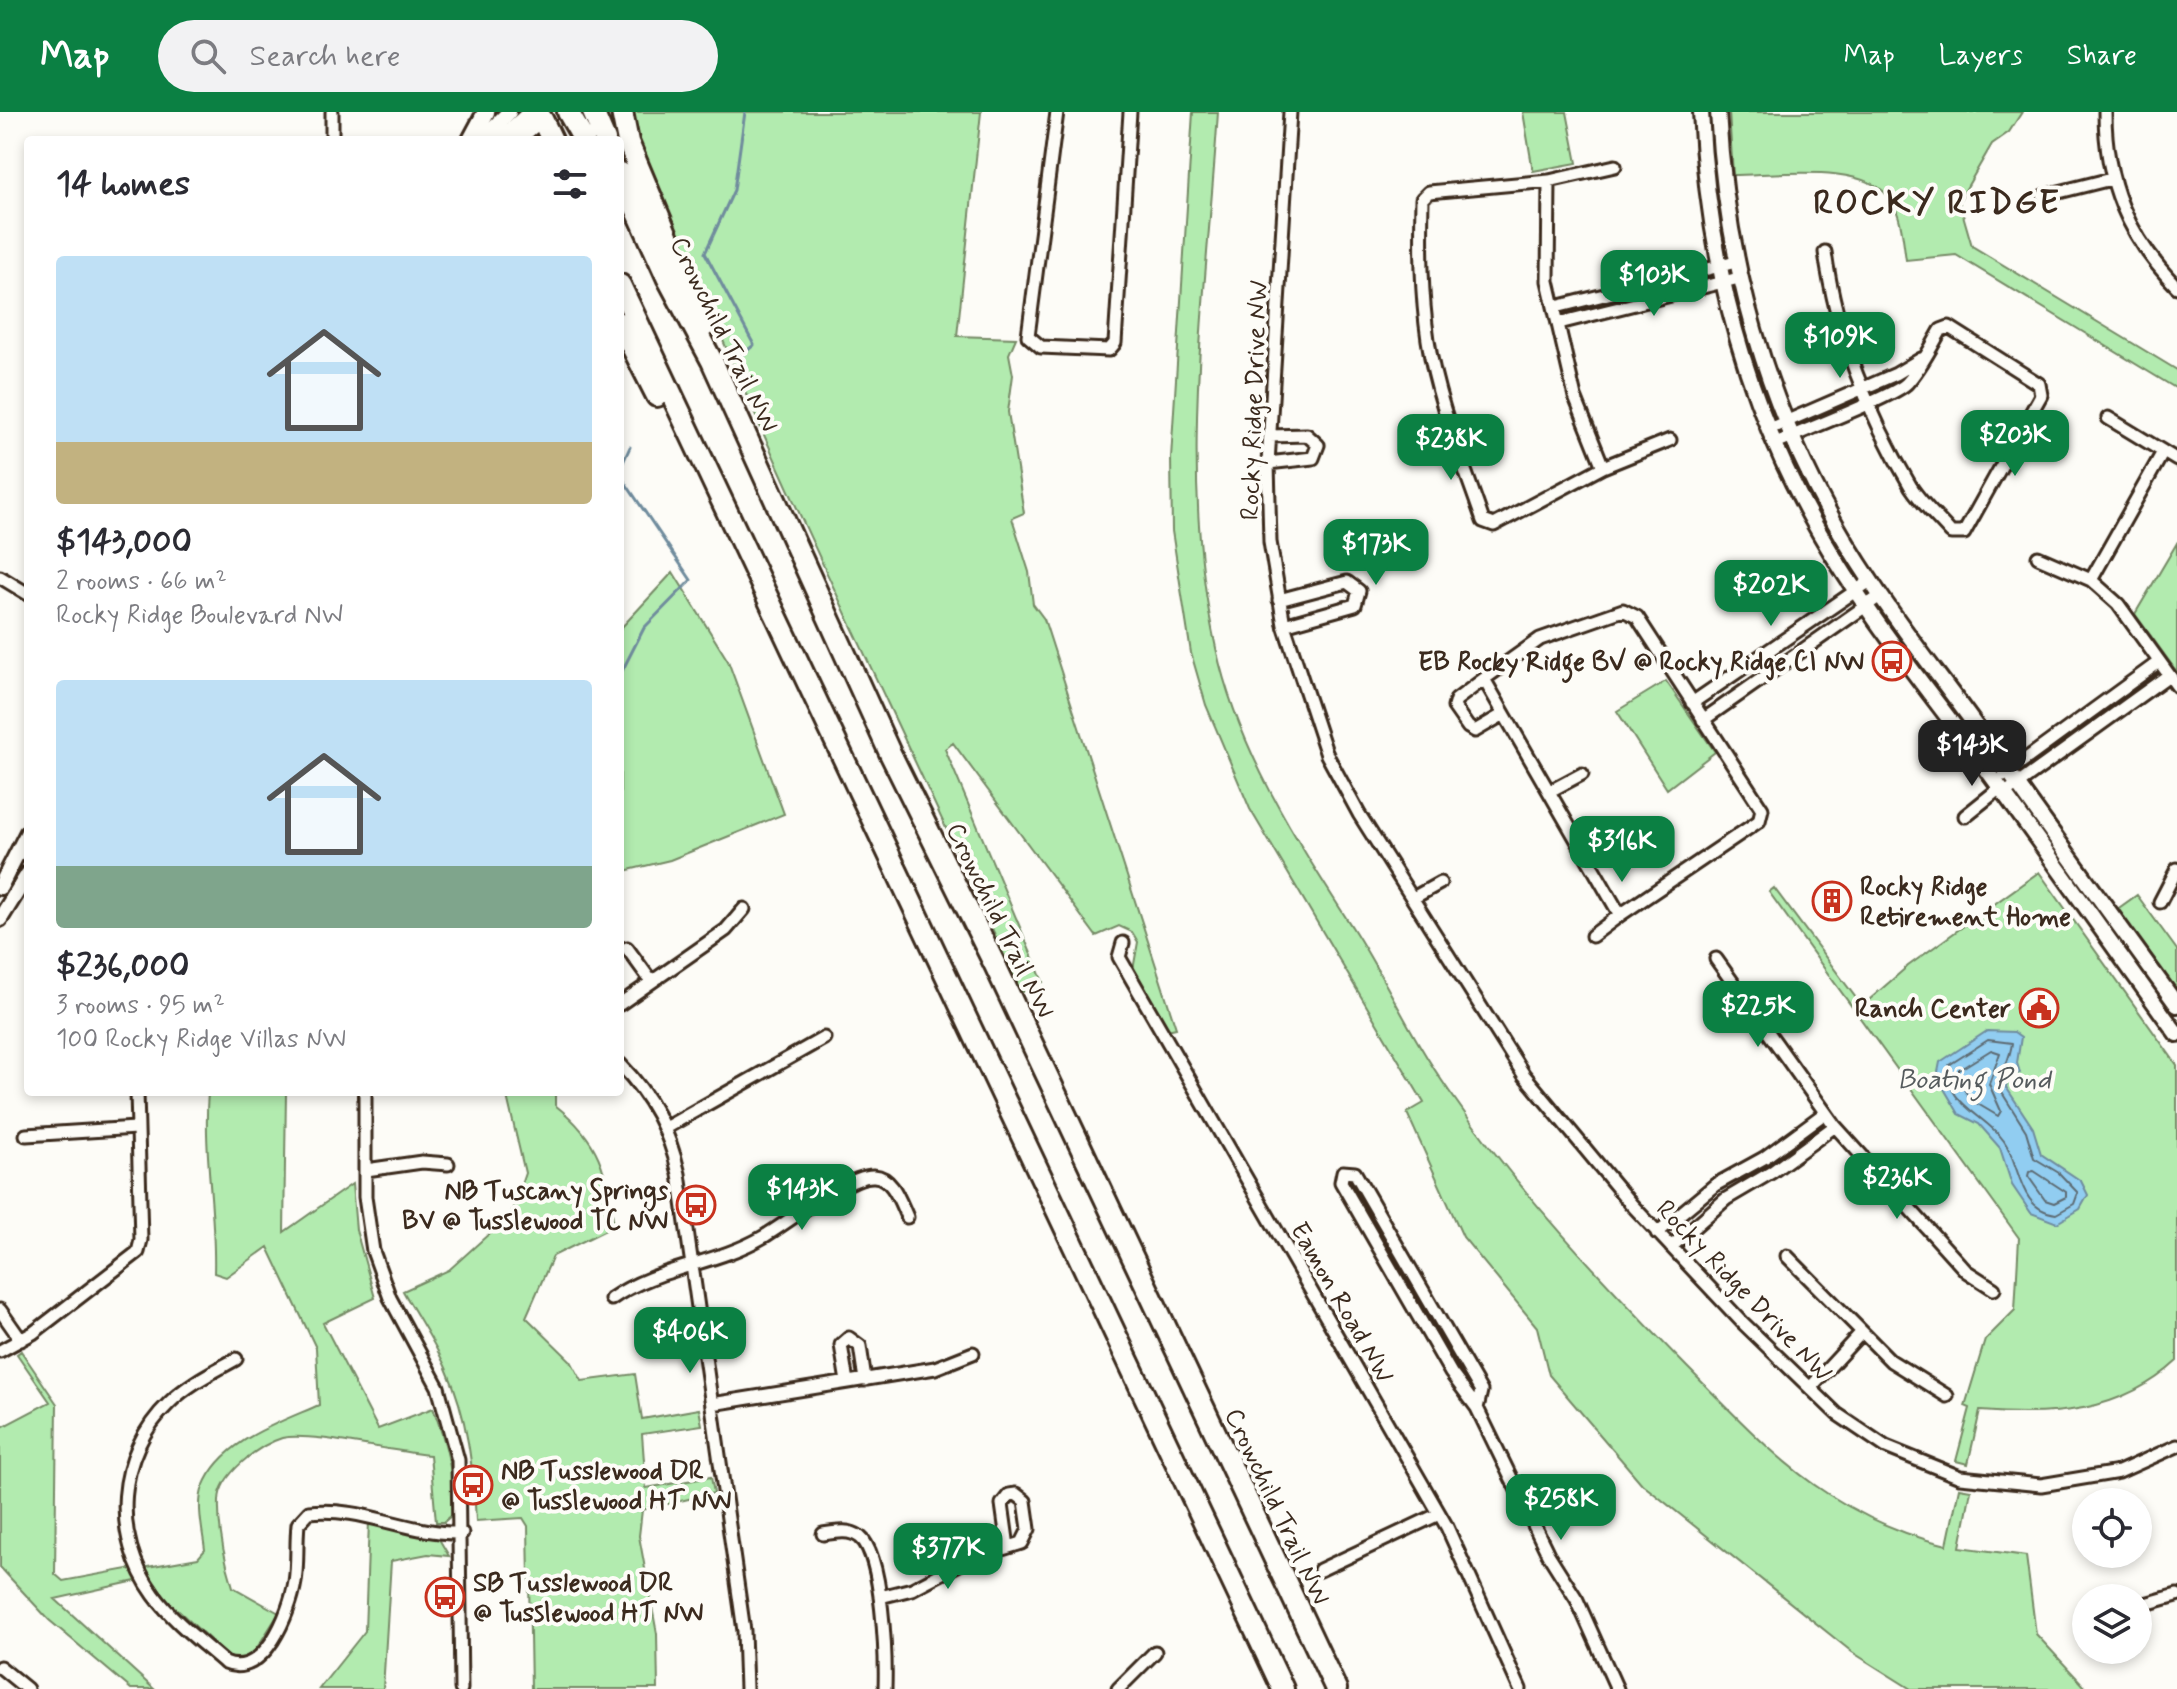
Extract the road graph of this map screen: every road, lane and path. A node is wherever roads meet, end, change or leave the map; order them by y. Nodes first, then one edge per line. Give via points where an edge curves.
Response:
1 (332, 112) edge
2 (486, 112) edge
3 (509, 112) edge
4 (568, 112) edge
5 (593, 112) edge
6 (622, 112) edge
7 (1057, 112) edge
8 (1130, 112) edge
9 (1290, 112) edge
10 (1701, 112) edge
11 (1718, 112) edge
12 (2105, 112) edge
13 (537, 114) edge
14 (332, 136) edge
15 (473, 136) edge
16 (485, 136) edge
17 (506, 136) edge
18 (519, 136) edge
19 (550, 136) edge
20 (582, 136) edge
21 (603, 136) edge
22 (1615, 166) dead end
23 (2111, 179) junction
24 (1549, 181) junction
25 (624, 182) edge
26 (2043, 196) dead end
27 (624, 212) edge
28 (1825, 252) dead end
29 (1736, 262) junction
30 (1718, 267) junction
31 (667, 277) junction
32 (1739, 278) junction
33 (1721, 283) junction
34 (2177, 287) edge
35 (624, 294) edge
36 (1556, 307) junction
37 (1559, 323) junction
38 (624, 331) edge
39 (1925, 356) junction
40 (712, 361) junction
41 (1863, 389) junction
42 (1867, 402) junction
43 (2108, 418) dead end
44 (1784, 421) junction
45 (1769, 429) junction
46 (1270, 436) junction
47 (1791, 436) junction
48 (1670, 440) dead end
49 (1776, 443) junction
50 (2163, 452) junction
51 (2177, 460) edge
52 (1268, 463) junction
53 (1603, 467) junction
54 (2038, 557) dead end
55 (0, 577) edge
56 (2091, 580) junction
57 (1870, 581) junction
58 (757, 582) junction
59 (1855, 591) junction
60 (24, 592) edge
61 (1880, 596) junction
62 (1279, 600) junction
63 (1866, 605) junction
64 (1284, 625) junction
65 (2159, 662) junction
66 (2169, 675) junction
67 (1484, 679) junction
68 (2177, 686) edge
69 (1692, 703) junction
70 (1504, 714) junction
71 (1703, 720) junction
72 (1582, 774) dead end
73 (2013, 778) junction
74 (2000, 788) junction
75 (1550, 791) junction
76 (1965, 816) dead end
77 (24, 840) edge
78 (2177, 869) edge
79 (24, 880) edge
80 (1440, 883) dead end
81 (0, 887) edge
82 (1413, 898) junction
83 (2160, 902) dead end
84 (744, 909) dead end
85 (1620, 915) junction
86 (0, 919) edge
87 (1592, 936) dead end
88 (1123, 943) dead end
89 (627, 948) dead end
90 (1716, 959) dead end
91 (651, 981) junction
92 (624, 1001) edge
93 (2177, 1005) edge
94 (2177, 1034) edge
95 (824, 1038) dead end
96 (624, 1069) edge
97 (137, 1096) edge
98 (365, 1096) edge
99 (1830, 1119) junction
100 (136, 1128) junction
101 (665, 1128) junction
102 (26, 1135) dead end
103 (1764, 1158) junction
104 (448, 1164) dead end
105 (366, 1170) junction
106 (1772, 1172) junction
107 (1715, 1185) junction
108 (1726, 1199) junction
109 (907, 1217) dead end
110 (1657, 1233) junction
111 (1671, 1247) junction
112 (1787, 1256) dead end
113 (692, 1265) junction
114 (1994, 1289) dead end
115 (611, 1299) dead end
116 (0, 1310) edge
117 (1861, 1333) junction
118 (21, 1340) junction
119 (0, 1351) edge
120 (973, 1353) dead end
121 (236, 1359) dead end
122 (865, 1380) junction
123 (847, 1382) junction
124 (1810, 1388) junction
125 (1947, 1396) dead end
126 (712, 1404) junction
127 (1477, 1408) junction
128 (2177, 1446) edge
129 (1439, 1514) junction
130 (462, 1533) junction
131 (823, 1534) dead end
132 (1008, 1547) dead end
133 (1320, 1570) dead end
134 (2177, 1595) edge
135 (880, 1597) junction
136 (2152, 1602) edge
137 (1155, 1652) dead end
138 (0, 1667) edge
139 (27, 1689) edge
140 (461, 1689) edge
141 (746, 1689) edge
142 (885, 1689) edge
143 (1118, 1689) edge
144 (1283, 1689) edge
145 (1336, 1689) edge
146 (1520, 1689) edge
147 (1617, 1689) edge

1 - 14 street
2 - 15 main road
3 - 16 street
4 - 20 highway
5 - 21 highway
6 - 40 highway via 634,157 705,323
7 - 8 street via 1028,336 1034,344 1109,350 1115,343
9 - 46 street, Rocky Ridge Drive NW
10 - 30 street
11 - 29 street
12 - 23 street
13 - 17 street
13 - 18 street
13 - 19 highway
22 - 24 street
23 - 26 street
23 - 34 street via 2142,246
24 - 36 street via 1548,281
24 - 53 street via 1429,192 1422,199 1421,271 1428,342 1483,521 1494,525
25 - 31 highway, Crowchild Trail NW
27 - 31 highway
28 - 41 street via 1830,288
29 - 30 street
29 - 32 street
30 - 33 street
30 - 36 street
31 - 40 highway, Crowchild Trail NW
32 - 33 street
32 - 44 street
33 - 37 street
33 - 45 street
35 - 58 highway
36 - 37 street
37 - 53 street via 1575,397
38 - 58 highway via 742,564
39 - 41 street
39 - 42 street via 1906,386
39 - 42 street via 1941,330 1949,327 2039,384 2041,395 1964,533 1951,533 1913,489
40 - 145 highway, Crowchild Trail NW via 890,753
41 - 42 street
41 - 44 street
42 - 47 street
43 - 50 street
44 - 45 street
44 - 47 street
45 - 49 street
46 - 52 street, Rocky Ridge Drive NW
46 - 52 street via 1307,435 1318,445 1313,458
47 - 49 street
47 - 57 street
48 - 53 street
49 - 59 street via 1806,509
50 - 51 street
50 - 56 street
52 - 62 street, Rocky Ridge Drive NW via 1270,542
54 - 56 street
55 - 60 street
56 - 65 street via 2118,604
57 - 59 street
57 - 61 street
58 - 144 highway
59 - 63 street
59 - 69 street
61 - 63 street
61 - 73 street
62 - 64 street, Rocky Ridge Drive NW
62 - 64 street via 1347,582 1359,591 1355,605
63 - 71 street
63 - 74 street
64 - 82 street, Rocky Ridge Drive NW via 1327,755
65 - 66 street
65 - 73 street
66 - 68 street
66 - 73 street
67 - 69 street via 1540,639 1623,610 1637,617
67 - 70 street
67 - 70 street via 1454,707 1475,731
69 - 71 street
70 - 75 street
71 - 85 street via 1762,809 1759,821
72 - 75 street
73 - 74 street
73 - 93 street
74 - 76 street
74 - 94 street
75 - 85 street
77 - 81 street
78 - 83 street
79 - 86 street
80 - 82 street
82 - 110 street, Rocky Ridge Drive NW via 1524,1075
84 - 91 street via 726,930
85 - 87 street
88 - 129 street, Eamon Road NW via 1119,957
89 - 91 street
90 - 99 street
91 - 92 street
95 - 101 street
96 - 101 street
97 - 100 street
98 - 105 street
99 - 103 street
99 - 106 street
99 - 114 street via 1966,1271
100 - 102 street
100 - 118 street via 138,1252
101 - 113 street via 679,1174
103 - 106 street
103 - 107 street
104 - 105 street
105 - 130 street via 369,1233 380,1274 430,1370 455,1440
106 - 108 street
107 - 108 street
107 - 110 street
108 - 111 street
109 - 113 street via 889,1183 867,1176 748,1246
110 - 111 street, Rocky Ridge Drive NW
111 - 124 street, Rocky Ridge Drive NW
112 - 117 street
113 - 115 street via 630,1286
113 - 126 street
116 - 118 street
117 - 124 street
117 - 125 street via 1891,1361
118 - 119 street
120 - 122 street via 947,1365
121 - 130 street via 185,1389 155,1418 131,1462 124,1507 130,1548 143,1579 225,1663 252,1663 279,1628 294,1586 298,1524 309,1512 359,1513 424,1531
122 - 123 street
122 - 123 street via 860,1346 849,1338 841,1349
123 - 126 street
124 - 128 street, Rocky Ridge Drive NW via 1886,1447 1941,1471 1980,1480 2021,1485 2081,1481 2138,1466
126 - 141 street via 744,1631
127 - 127 street via 1481,1391 1355,1173 1343,1172 1341,1182 1451,1373
127 - 147 street
129 - 133 street
129 - 146 street, Eamon Road NW
130 - 140 street
131 - 135 street via 844,1531 862,1539
132 - 135 street via 961,1562 912,1589
134 - 136 street
135 - 142 street
137 - 143 street
138 - 139 street

